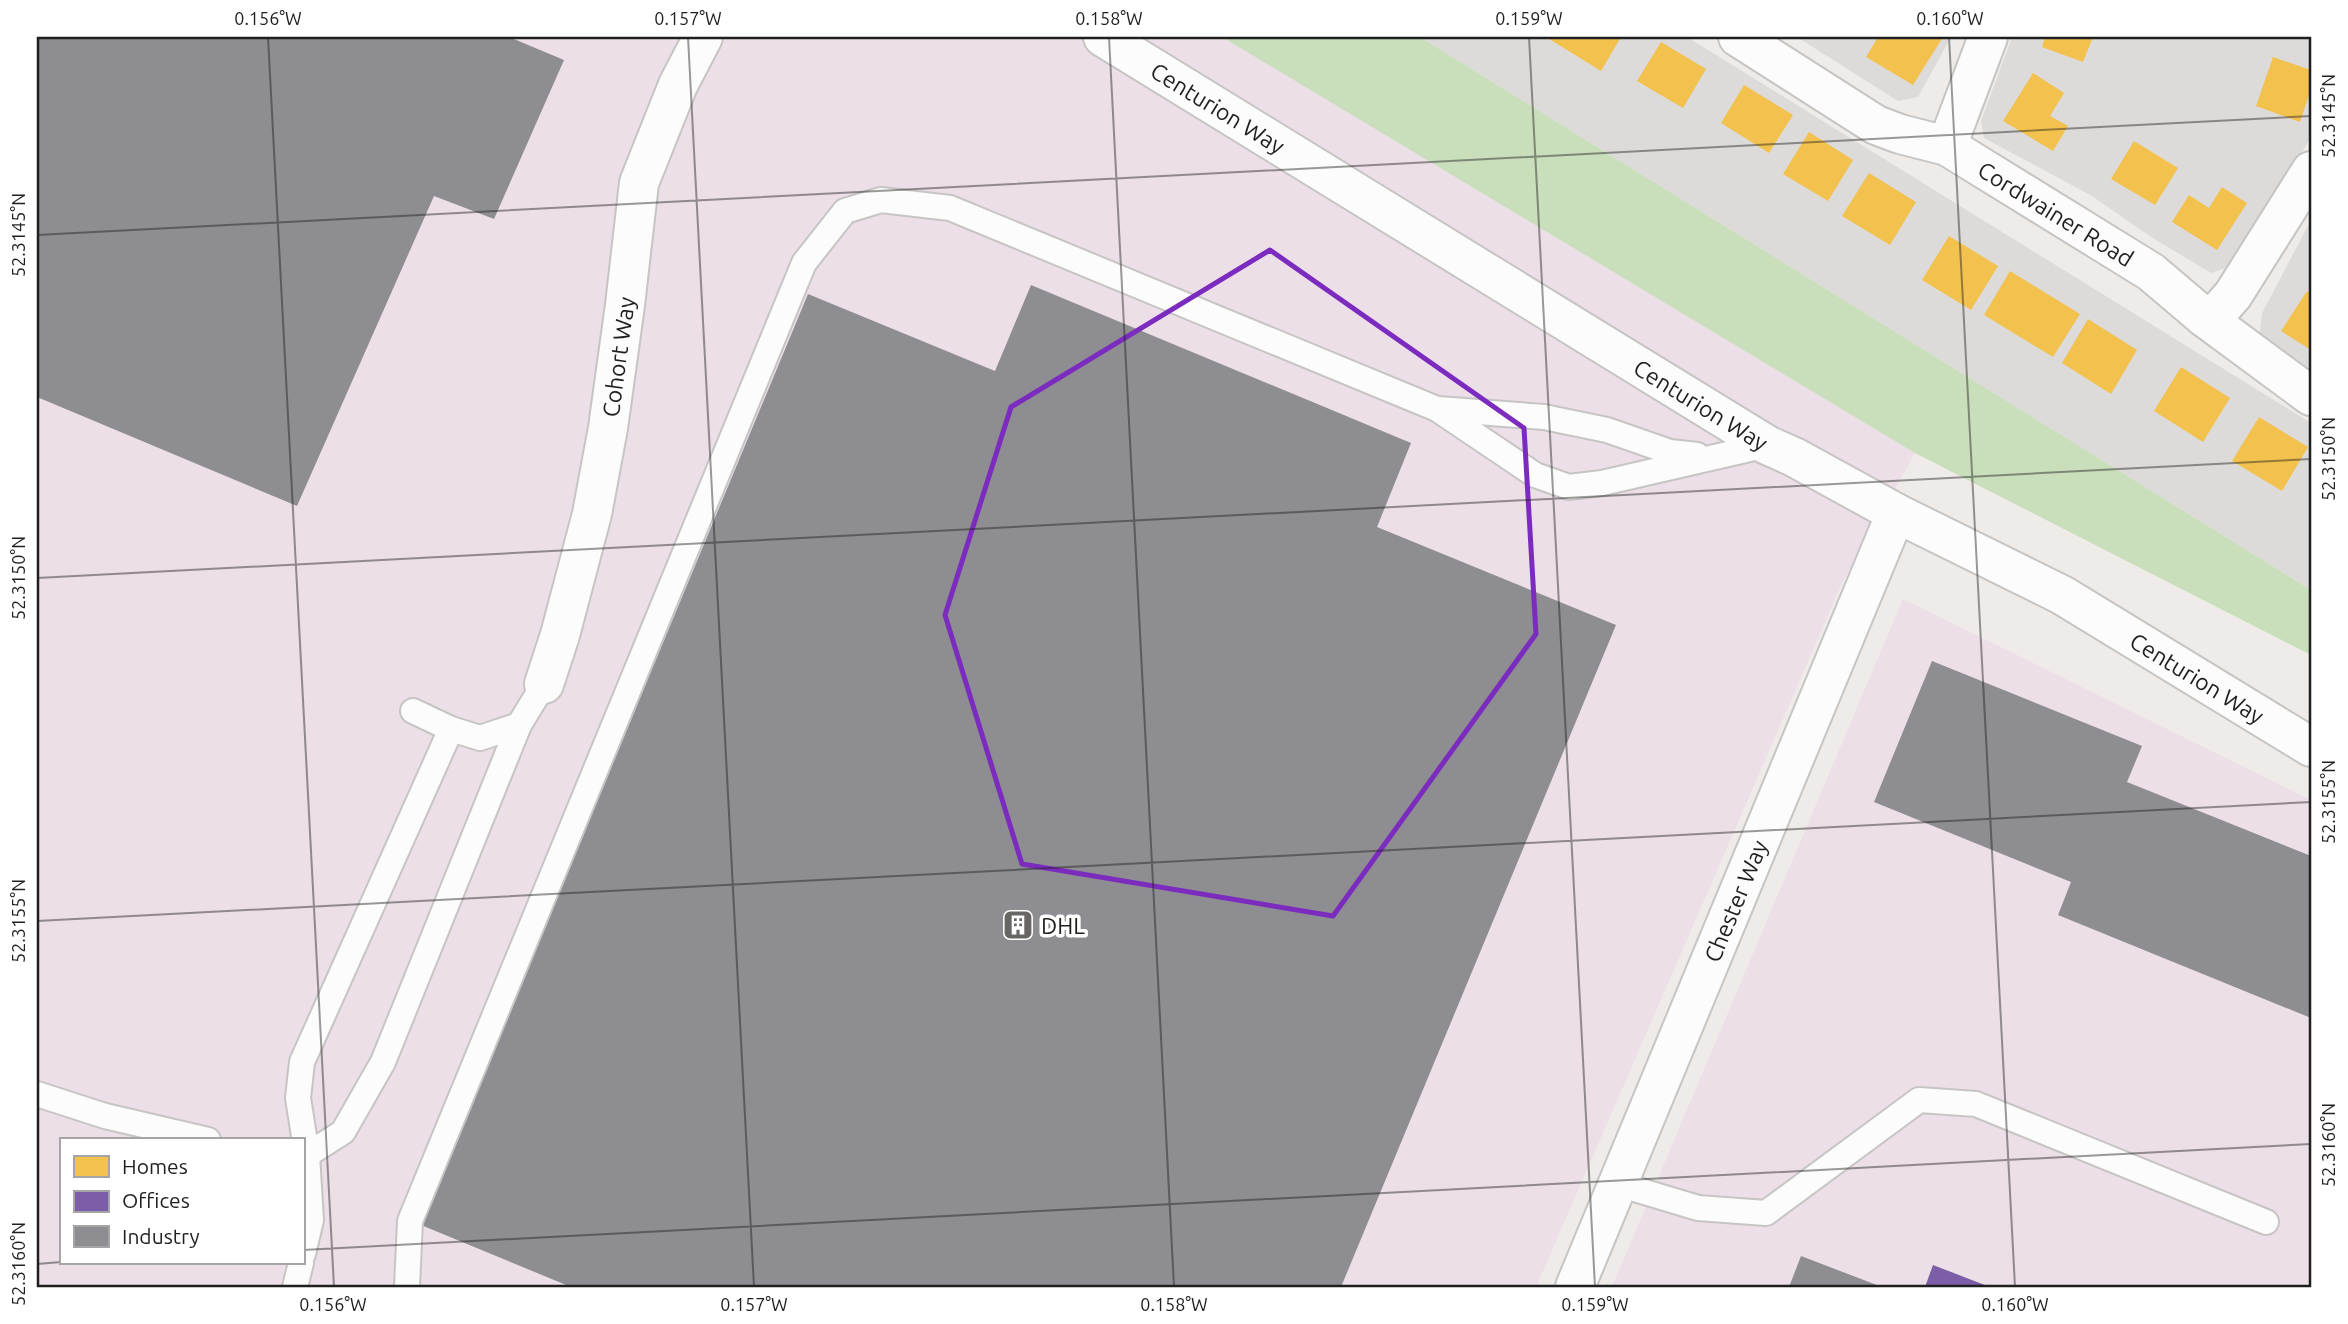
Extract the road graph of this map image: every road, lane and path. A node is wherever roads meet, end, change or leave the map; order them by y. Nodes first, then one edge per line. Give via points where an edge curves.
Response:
1 (703, 37) edge
2 (1103, 37) edge
3 (1738, 37) edge
4 (1988, 37) edge
5 (1947, 146) junction
6 (2311, 171) edge
7 (2204, 317) junction
8 (2311, 396) edge
9 (1437, 409) junction
10 (1767, 445) junction
11 (1715, 457) junction
12 (1896, 513) junction
13 (544, 684) joint
14 (413, 711) dead end
15 (519, 725) junction
16 (451, 729) junction
17 (2311, 747) edge
18 (37, 1094) edge
19 (199, 1138) edge
20 (303, 1138) edge
21 (305, 1155) edge
22 (1618, 1184) junction
23 (2266, 1222) dead end
24 (304, 1250) edge
25 (301, 1264) edge
26 (295, 1287) edge
27 (408, 1287) edge
28 (1575, 1287) edge

1 - 13 street, Cohort Way via 678,85 639,183 608,428 592,514
2 - 10 street, Centurion Way
3 - 5 street, Cordwainer Road via 1876,125
4 - 5 street
5 - 7 street, Cordwainer Road via 2151,272
6 - 7 street via 2233,295 2217,313
7 - 8 street, Cordwainer Road
9 - 11 lane via 1544,417 1607,430 1670,452
9 - 11 lane via 1535,475 1570,487 1602,484
9 - 27 lane via 950,208 881,200 845,211 804,262 410,1221
10 - 11 lane
10 - 12 street, Centurion Way
12 - 17 street, Centurion Way via 2062,595
12 - 22 street, Chester Way
13 - 15 lane
14 - 16 lane
15 - 16 lane via 480,738
15 - 21 lane via 383,1062 344,1132
16 - 20 lane via 302,1062 298,1098
18 - 19 lane
21 - 24 lane via 311,1220
22 - 23 lane via 1698,1208 1766,1213 1919,1100 1976,1104
22 - 28 street, Chester Way
25 - 26 lane

